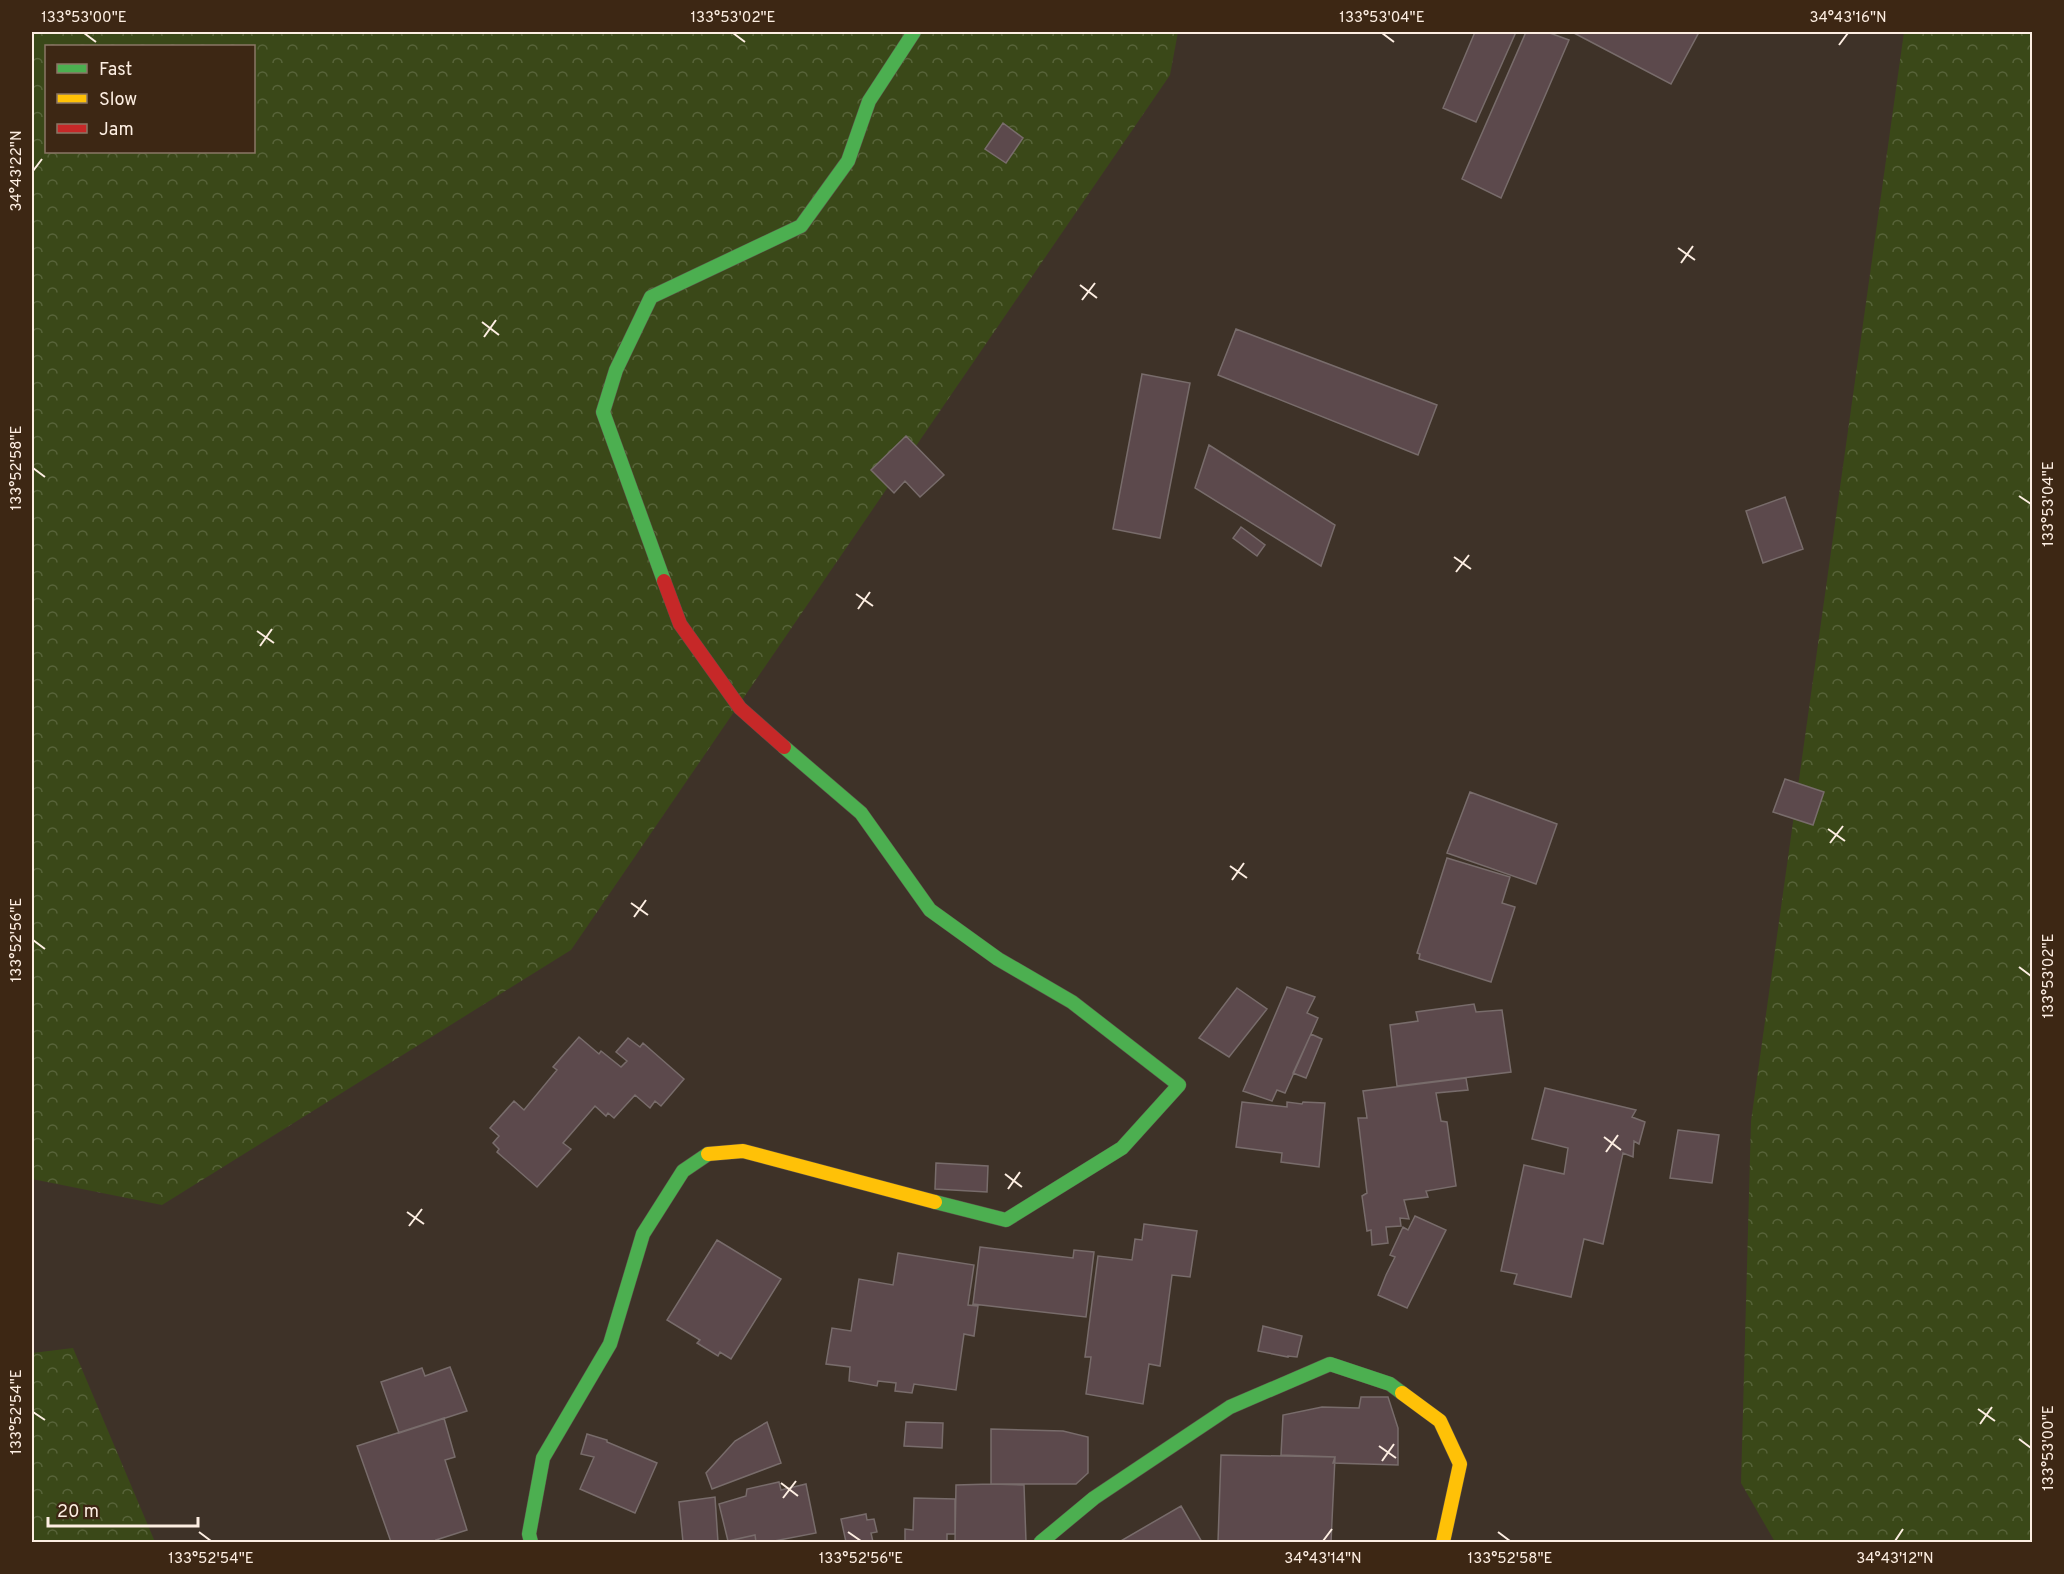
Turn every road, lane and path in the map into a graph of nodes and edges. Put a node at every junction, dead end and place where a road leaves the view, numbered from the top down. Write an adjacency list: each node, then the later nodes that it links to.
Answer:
1 (914, 32): 2 (street)
2 (531, 1542)
3 (1041, 1542): 4 (street)
4 (1443, 1542)

